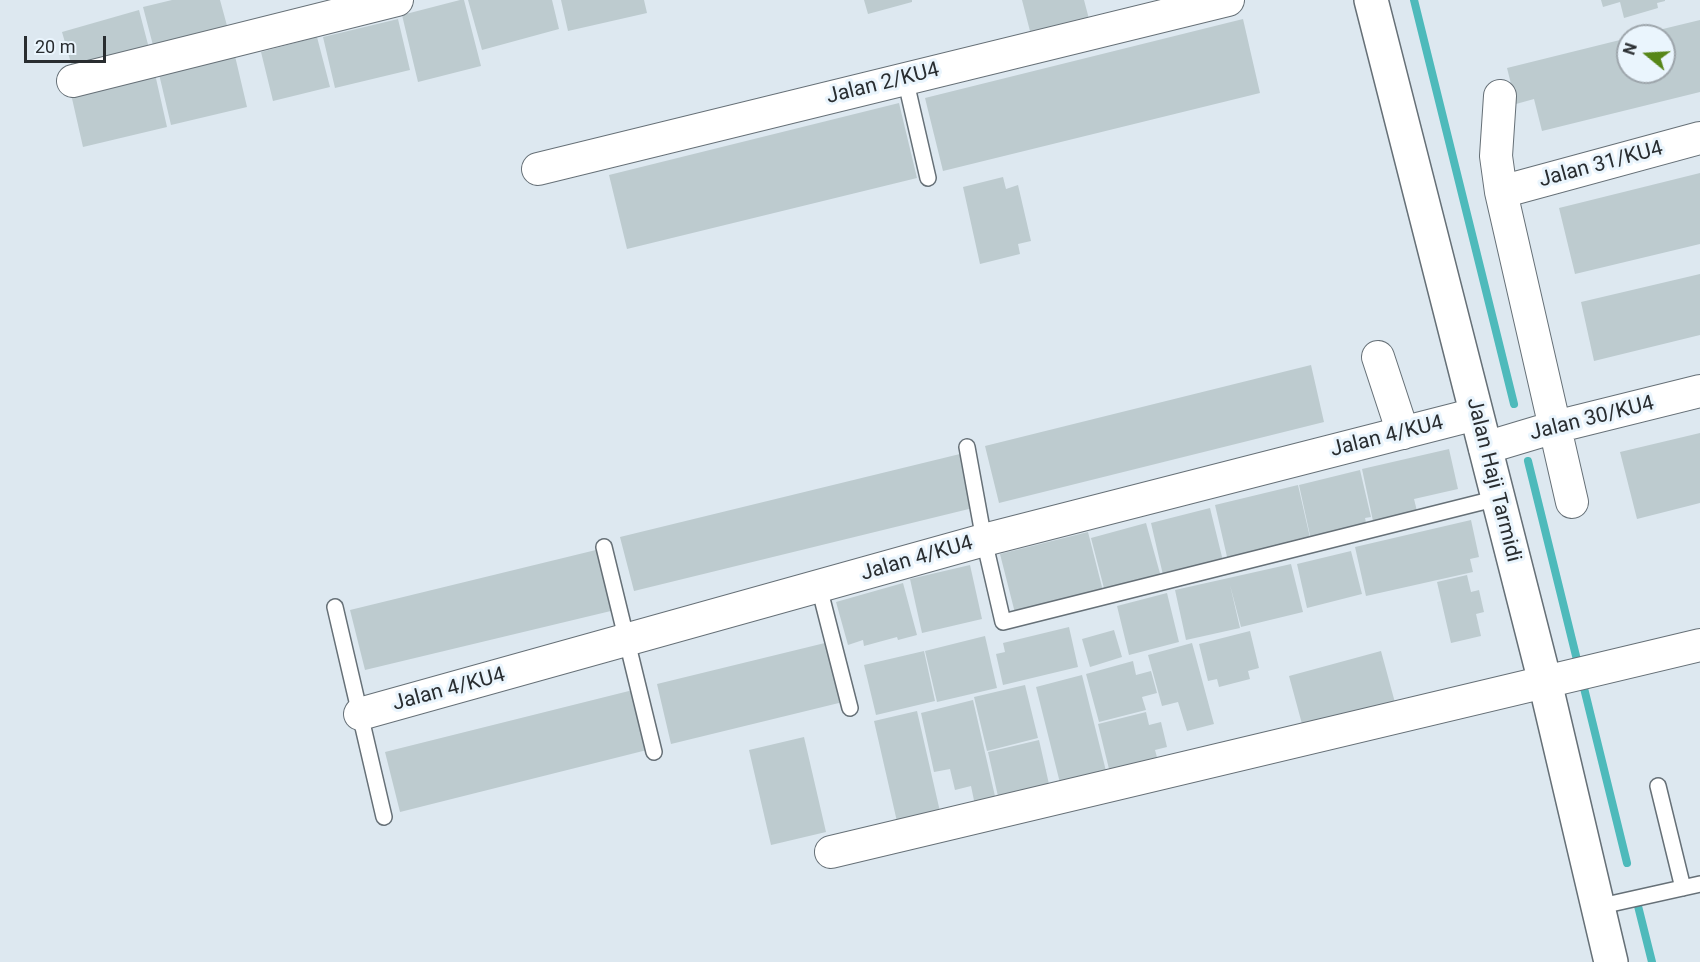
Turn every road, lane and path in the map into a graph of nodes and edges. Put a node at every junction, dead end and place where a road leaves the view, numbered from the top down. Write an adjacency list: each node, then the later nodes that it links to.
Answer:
1 (397, 0): 5 (street)
2 (1228, 0): 4 (street, Jalan 2/KU4)
3 (1371, 0): 13 (street, Jalan Haji Tarmidi)
4 (905, 78): 8 (street, Jalan 2/KU4); 9 (lane)
5 (73, 81)
6 (1500, 96): 10 (street)
7 (1700, 138): 10 (street, Jalan 31/KU4)
8 (538, 169)
9 (928, 178)
10 (1501, 192): 14 (street)
11 (1378, 357): 15 (street)
12 (1700, 392): 14 (street, Jalan 30/KU4)
13 (1476, 414): 15 (street, Jalan 4/KU4); 17 (street, Jalan Haji Tarmidi)
14 (1555, 427): 17 (street, Jalan 30/KU4); 19 (street)
15 (1403, 433): 20 (street, Jalan 4/KU4)
16 (968, 447): 20 (lane)
17 (1485, 448): 18 (street, Jalan Haji Tarmidi)
18 (1498, 498): 20 (lane); 26 (street, Jalan Haji Tarmidi)
19 (1572, 502)
20 (984, 540): 22 (street, Jalan 4/KU4)
21 (604, 547): 24 (lane)
22 (819, 587): 24 (street, Jalan 4/KU4); 27 (lane)
23 (335, 607): 28 (lane)
24 (627, 641): 28 (street, Jalan 4/KU4); 29 (lane)
25 (1700, 645): 26 (street)
26 (1569, 676): 32 (street); 35 (street, Jalan Haji Tarmidi)
27 (850, 708)
28 (360, 714): 31 (lane)
29 (654, 752)
30 (1658, 786): 34 (lane)
31 (384, 817)
32 (831, 852)
33 (1700, 884): 34 (lane)
34 (1683, 888): 35 (lane)
35 (1597, 907): 36 (street, Jalan Haji Tarmidi)
36 (1611, 962)

